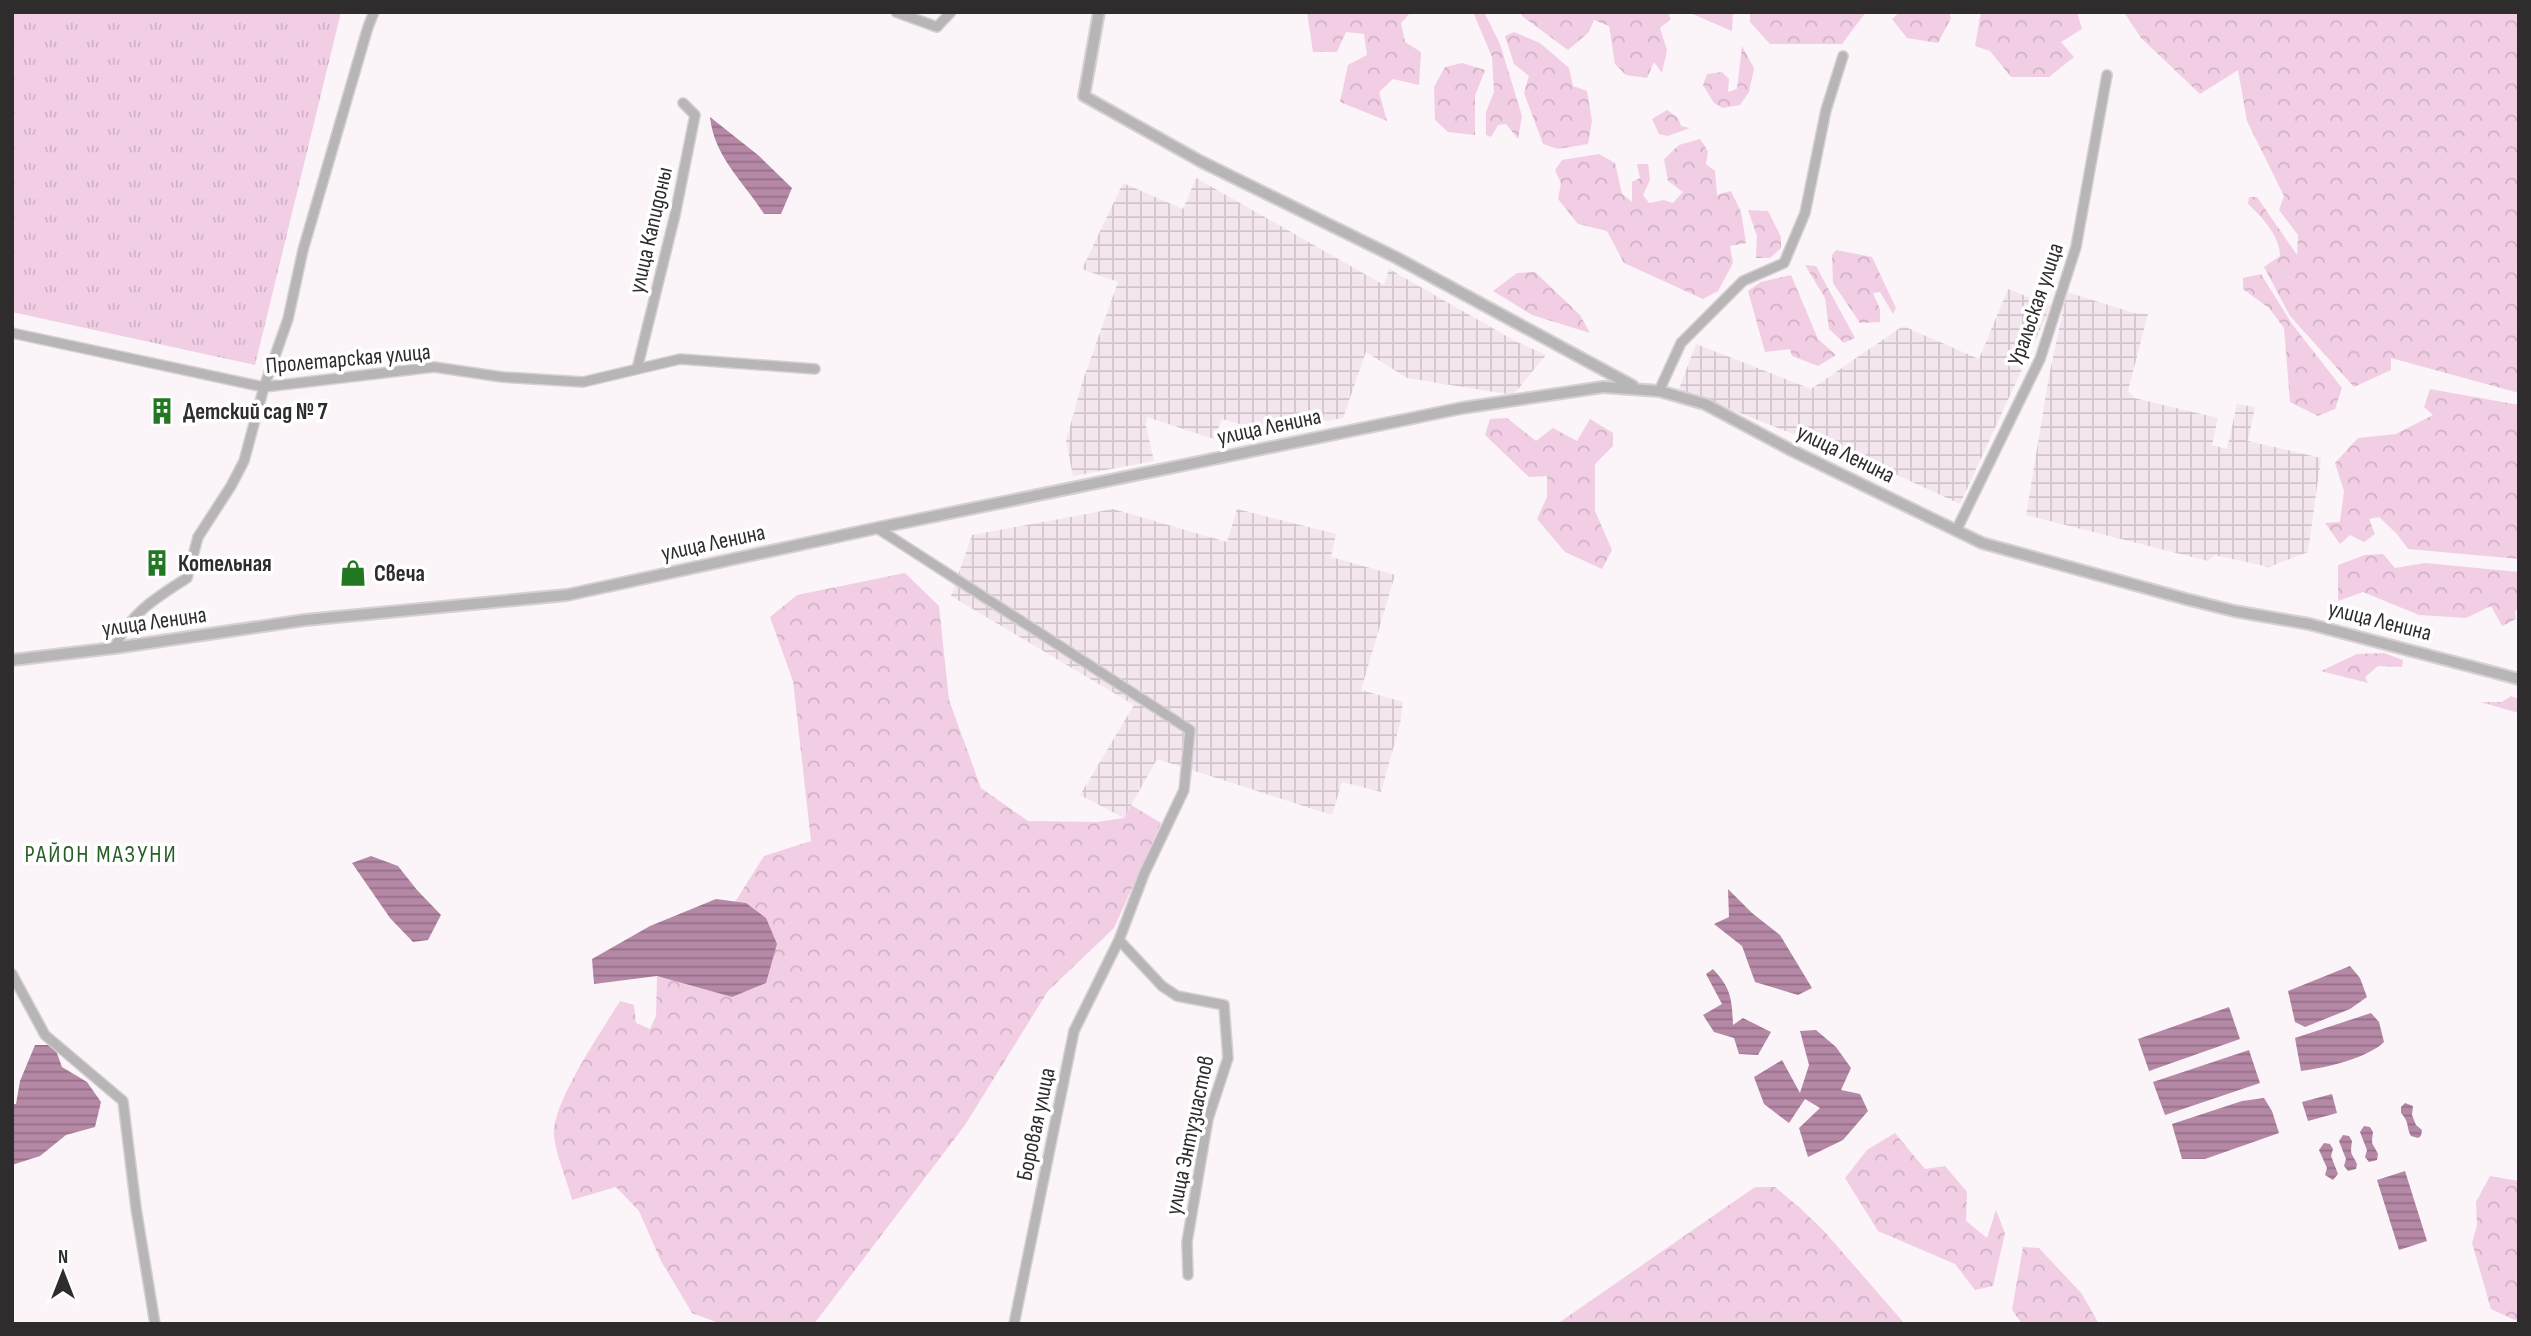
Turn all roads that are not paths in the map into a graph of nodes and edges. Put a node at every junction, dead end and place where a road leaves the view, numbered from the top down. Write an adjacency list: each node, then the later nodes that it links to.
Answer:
1 (374, 12): 11 (street)
2 (895, 12): 3 (street)
3 (951, 12)
4 (1099, 12): 12 (street)
5 (1843, 56): 13 (street)
6 (2107, 75): 15 (street, Уральская улица)
7 (683, 103): 9 (street, улица Капидоны)
8 (12, 333): 11 (street, Пролетарская улица)
9 (637, 369): 10 (street, Пролетарская улица); 11 (street, Пролетарская улица)
10 (815, 369)
11 (264, 387): 16 (street)
12 (1639, 390): 13 (street, улица Ленина); 14 (street, улица Ленина)
13 (1659, 391): 15 (street, улица Ленина)
14 (877, 527): 16 (street, улица Ленина); 19 (street, Боровая улица)
15 (1956, 531): 18 (street, улица Ленина)
16 (114, 648): 17 (street, улица Ленина)
17 (12, 660)
18 (2519, 678)
19 (1119, 940): 21 (street, улица Энтузиастов); 23 (street, Боровая улица)
20 (12, 974): 22 (street)
21 (1188, 1275)
22 (155, 1324)
23 (1014, 1324)

